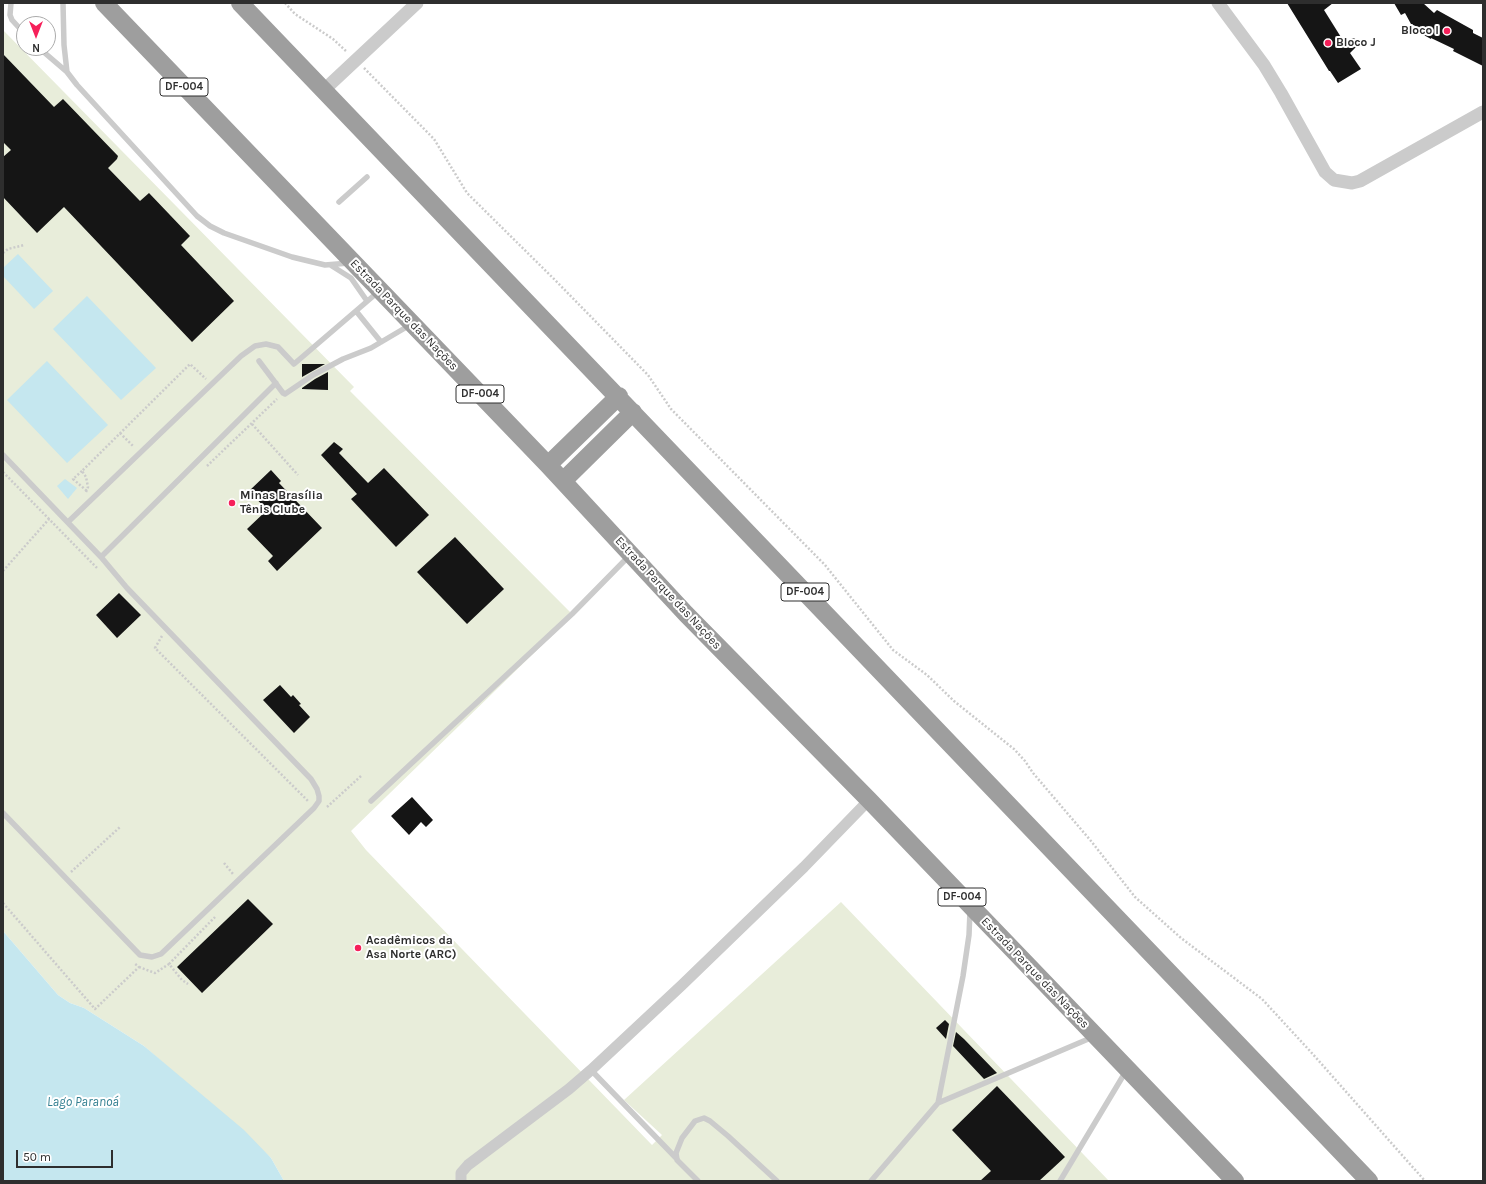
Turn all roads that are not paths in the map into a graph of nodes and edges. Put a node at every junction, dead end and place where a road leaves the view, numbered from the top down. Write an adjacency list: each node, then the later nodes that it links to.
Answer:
1 (11, 3): 7 (lane)
2 (63, 3): 9 (lane)
3 (104, 3): 14 (highway, Estrada Parque das Nações / DF-004)
4 (240, 3): 10 (highway, DF-004)
5 (417, 3): 10 (street)
6 (1218, 3): 11 (street)
7 (16, 24)
8 (48, 56): 9 (lane)
9 (67, 72): 15 (lane)
10 (325, 89): 22 (highway, DF-004)
11 (1483, 112)
12 (367, 177): 13 (lane)
13 (339, 202)
14 (352, 262): 15 (lane); 16 (highway, Estrada Parque das Nações / DF-004)
15 (332, 266): 16 (lane)
16 (374, 296): 17 (lane); 18 (highway, Estrada Parque das Nações / DF-004)
17 (356, 311): 19 (lane); 27 (lane)
18 (412, 324): 19 (lane); 25 (highway, Estrada Parque das Nações / DF-004)
19 (381, 342): 21 (lane)
20 (259, 361): 21 (lane)
21 (276, 383): 29 (lane)
22 (619, 396): 23 (highway, DF-004); 25 (highway)
23 (633, 412): 26 (highway); 45 (highway, DF-004)
24 (3, 455): 27 (lane)
25 (548, 465): 26 (highway, Estrada Parque das Nações / DF-004)
26 (563, 481): 28 (highway, Estrada Parque das Nações / DF-004)
27 (68, 522): 29 (lane)
28 (631, 554): 30 (highway, Estrada Parque das Nações / DF-004); 31 (lane)
29 (101, 557): 32 (lane)
30 (869, 800): 33 (highway, Estrada Parque das Nações / DF-004); 36 (street)
31 (371, 802)
32 (3, 813)
33 (970, 905): 34 (highway, Estrada Parque das Nações / DF-004); 37 (lane)
34 (1096, 1036): 35 (highway, Estrada Parque das Nações / DF-004); 37 (lane)
35 (1128, 1068): 39 (highway, Estrada Parque das Nações / DF-004); 44 (lane)
36 (591, 1070): 38 (lane); 40 (street)
37 (938, 1103): 43 (lane)
38 (677, 1160): 41 (lane); 42 (lane)
39 (1233, 1180)
40 (461, 1181)
41 (698, 1181)
42 (777, 1181)
43 (871, 1181)
44 (1060, 1181)
45 (1369, 1181)

